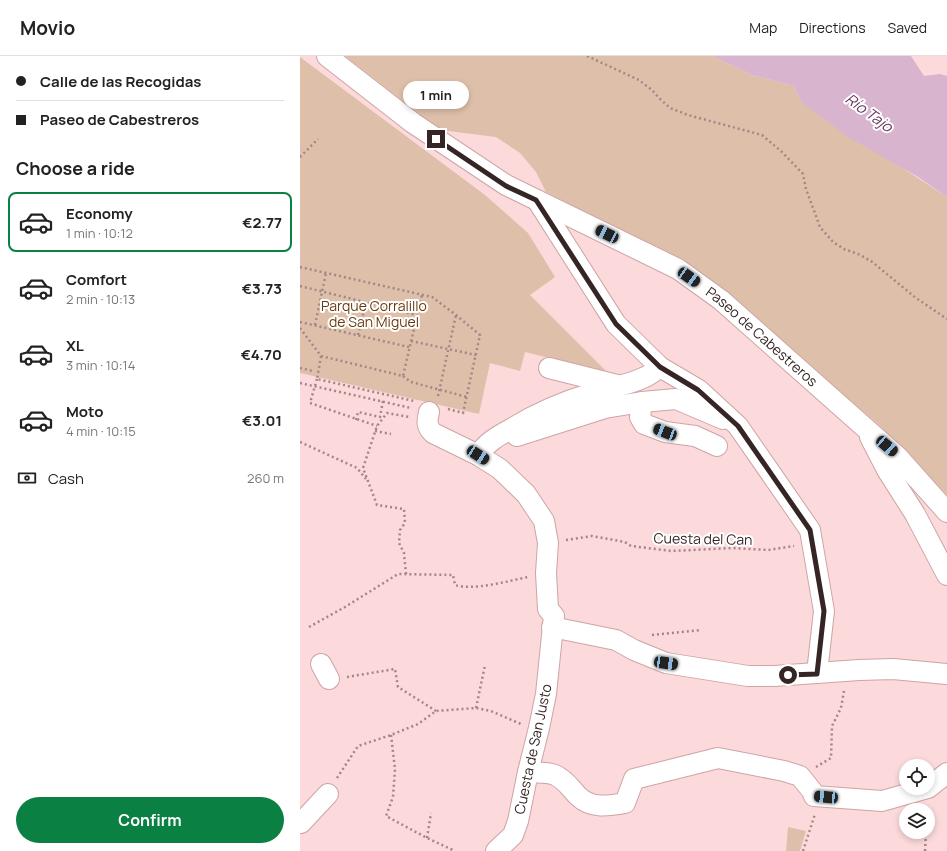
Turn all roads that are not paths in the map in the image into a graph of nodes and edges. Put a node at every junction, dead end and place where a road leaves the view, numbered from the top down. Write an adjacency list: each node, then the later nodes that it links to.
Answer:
1 (327, 56): 2 (street, Paseo de Cabestreros)
2 (536, 200): 3 (street); 9 (street, Paseo de Cabestreros)
3 (660, 367): 5 (street); 8 (street)
4 (549, 368): 5 (street)
5 (621, 386): 11 (street)
6 (642, 402): 8 (street); 10 (street); 11 (street)
7 (432, 406): 11 (street, Cuesta de San Justo)
8 (738, 426): 15 (street)
9 (864, 426): 12 (street, Paseo de Cabestreros); 13 (street)
10 (717, 446)
11 (484, 448): 14 (street, Cuesta de San Justo)
12 (947, 512)
13 (947, 574)
14 (552, 627): 15 (street); 17 (street, Cuesta de San Justo)
15 (817, 674): 16 (street)
16 (947, 674)
17 (528, 772): 18 (street); 21 (street, Cuesta de San Justo)
18 (947, 773)
19 (328, 794): 20 (street)
20 (300, 828)
21 (496, 851)

